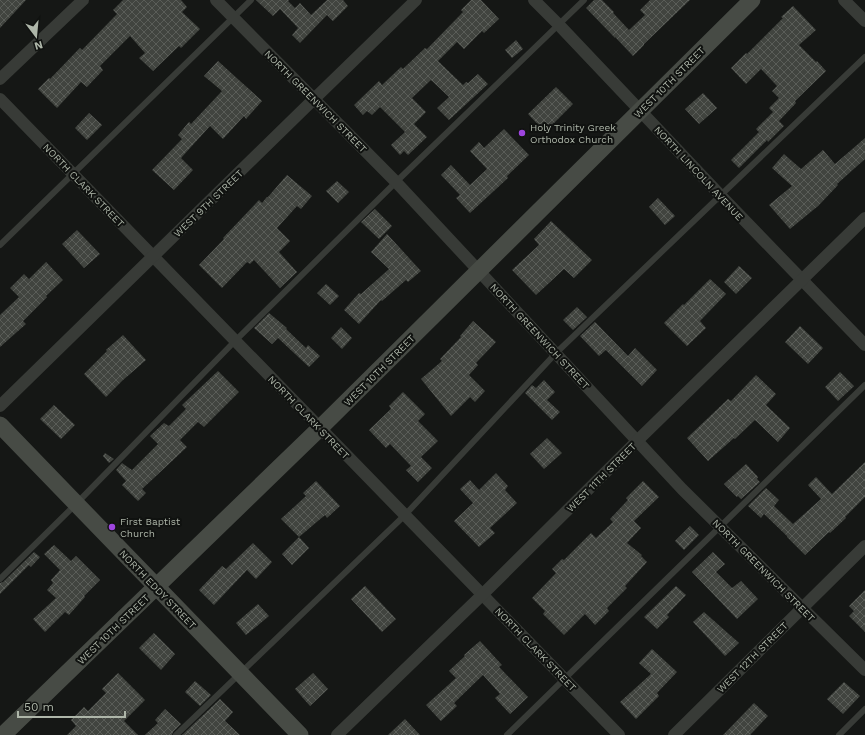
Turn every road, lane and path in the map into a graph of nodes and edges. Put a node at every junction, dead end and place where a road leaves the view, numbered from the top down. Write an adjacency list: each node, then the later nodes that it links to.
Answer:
1 (83, 0): 13 (street)
2 (216, 0): 9 (street, NORTH GREENWICH STREET)
3 (250, 0): 9 (lane)
4 (416, 0): 15 (street, WEST 9TH STREET)
5 (534, 0): 11 (street, NORTH LINCOLN AVENUE)
6 (584, 0): 11 (lane)
7 (752, 0): 16 (street, WEST 10TH STREET)
8 (844, 0): 10 (street)
9 (233, 17): 15 (street, NORTH GREENWICH STREET); 17 (lane)
10 (865, 21)
11 (559, 25): 16 (street, NORTH LINCOLN AVENUE); 18 (lane)
12 (865, 57): 19 (lane)
13 (0, 79)
14 (0, 99): 17 (street, NORTH CLARK STREET)
15 (314, 99): 18 (street, NORTH GREENWICH STREET); 22 (street, WEST 9TH STREET)
16 (641, 110): 19 (street, NORTH LINCOLN AVENUE); 23 (street, WEST 10TH STREET)
17 (73, 174): 21 (lane); 22 (street, NORTH CLARK STREET)
18 (396, 182): 23 (street, NORTH GREENWICH STREET); 25 (lane)
19 (721, 196): 24 (street, NORTH LINCOLN AVENUE); 27 (lane)
20 (865, 218): 24 (street, WEST 11TH STREET)
21 (0, 245)
22 (154, 256): 25 (street, NORTH CLARK STREET); 29 (street, WEST 9TH STREET)
23 (479, 271): 27 (street, NORTH GREENWICH STREET); 31 (street, WEST 10TH STREET)
24 (802, 280): 26 (street, NORTH LINCOLN AVENUE); 32 (street, WEST 11TH STREET)
25 (235, 341): 31 (street, NORTH CLARK STREET); 33 (lane)
26 (865, 345)
27 (556, 353): 32 (street, NORTH GREENWICH STREET); 34 (lane)
28 (865, 385): 35 (lane)
29 (0, 406)
30 (0, 425): 33 (street, NORTH EDDY STREET)
31 (320, 428): 34 (street, NORTH CLARK STREET); 38 (street, WEST 10TH STREET)
32 (637, 441): 35 (street, NORTH GREENWICH STREET); 39 (street, WEST 11TH STREET)
33 (76, 504): 37 (lane); 38 (street, NORTH EDDY STREET)
34 (405, 515): 39 (street, NORTH CLARK STREET); 42 (lane)
35 (720, 527): 40 (street, NORTH GREENWICH STREET); 43 (lane)
36 (865, 546): 40 (street, WEST 12TH STREET)
37 (0, 579)
38 (156, 587): 42 (street, NORTH EDDY STREET); 45 (street, WEST 10TH STREET)
39 (482, 595): 43 (street, NORTH CLARK STREET); 48 (street, WEST 11TH STREET)
40 (802, 608): 41 (street, NORTH GREENWICH STREET); 51 (street, WEST 12TH STREET)
41 (865, 670)
42 (240, 673): 46 (lane); 47 (street, NORTH EDDY STREET)
43 (565, 679): 49 (lane); 50 (street, NORTH CLARK STREET)
44 (865, 709): 52 (lane)
45 (3, 735)
46 (176, 735)
47 (300, 735)
48 (337, 735)
49 (507, 735)
50 (619, 735)
51 (674, 735)
52 (839, 735)

